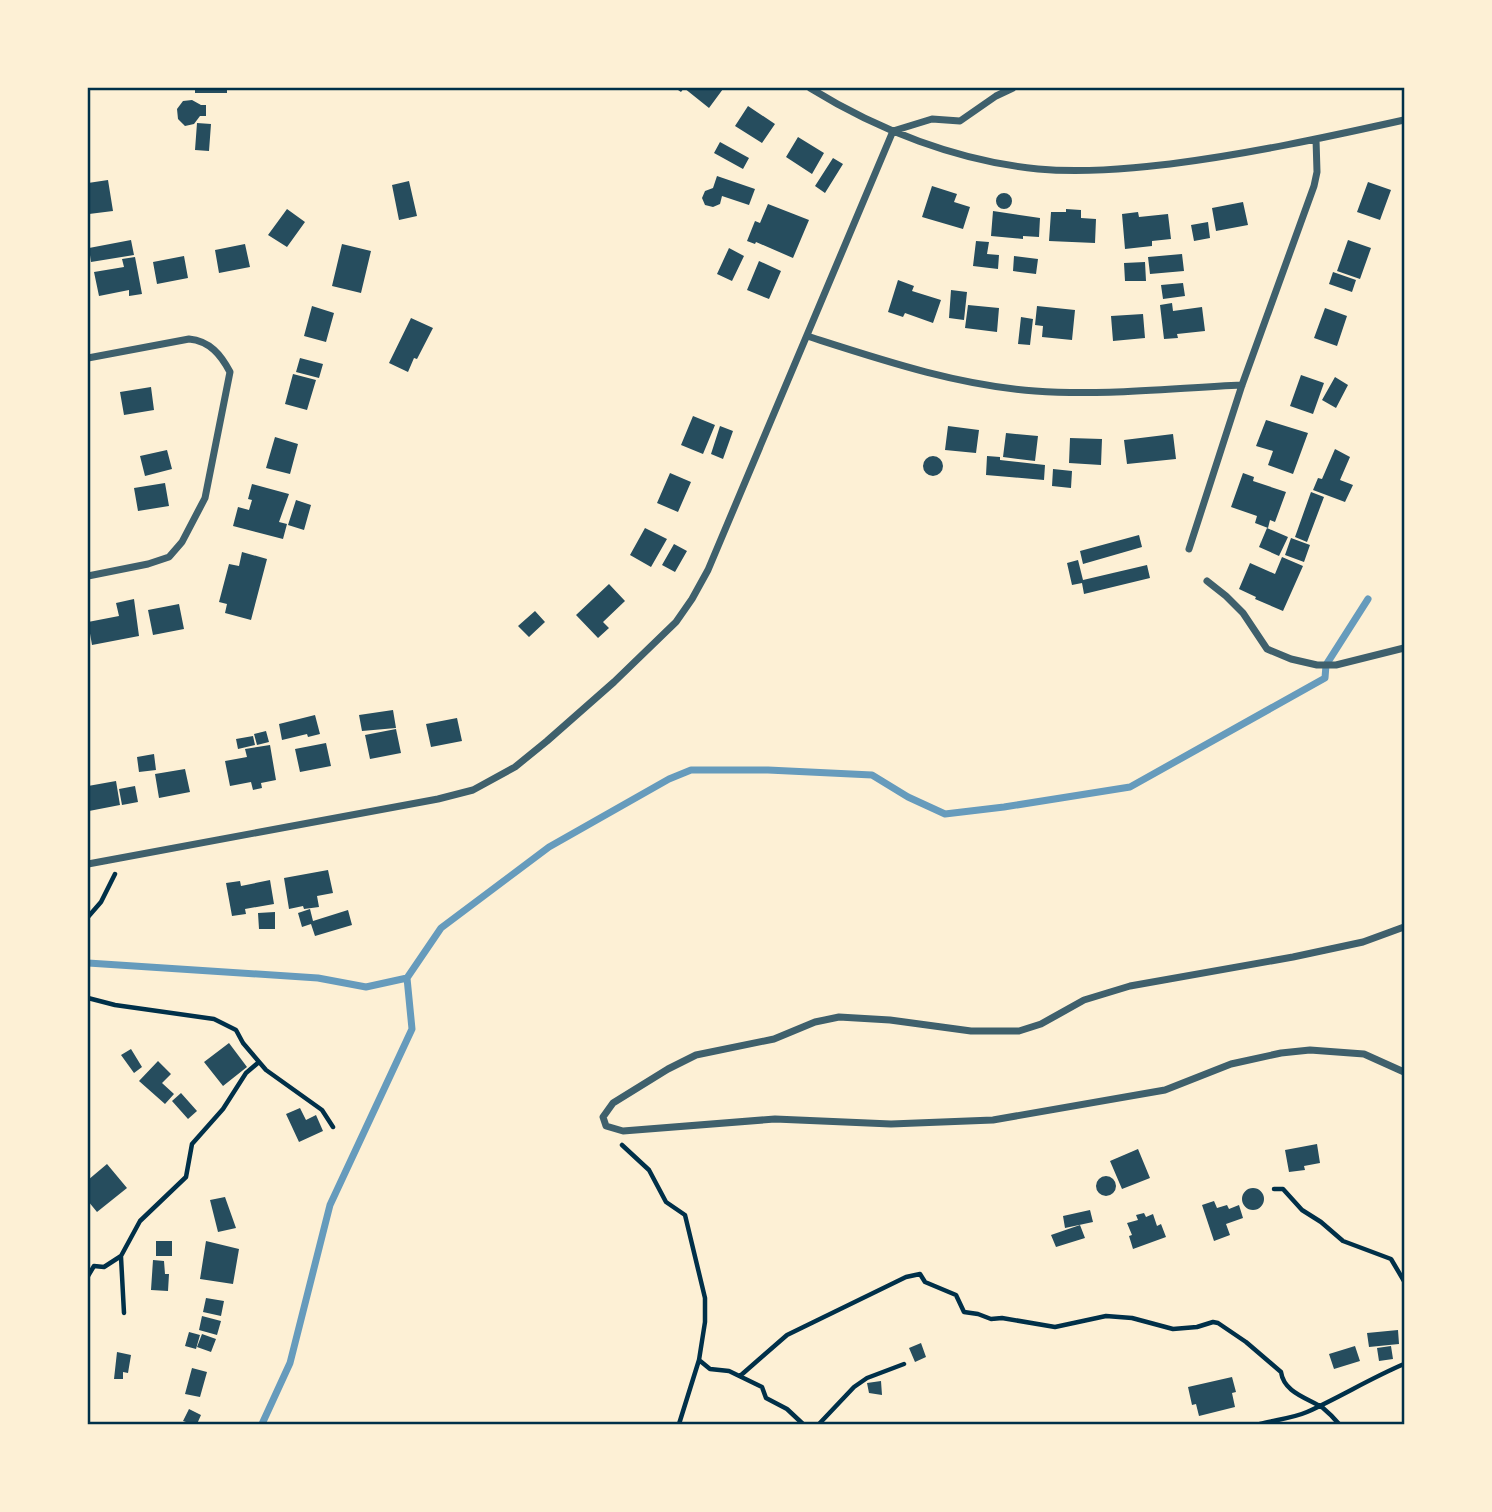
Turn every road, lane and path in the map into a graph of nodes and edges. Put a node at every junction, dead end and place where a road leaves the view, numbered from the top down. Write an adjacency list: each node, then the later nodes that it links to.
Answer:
1 (810, 88): 4 (street)
2 (1013, 88): 4 (street)
3 (1405, 121): 5 (street)
4 (893, 131): 5 (street); 6 (street)
5 (1316, 139): 8 (street)
6 (807, 336): 8 (street); 13 (street)
7 (88, 358): 10 (street)
8 (1242, 386): 9 (street)
9 (1189, 549)
10 (88, 576)
11 (1207, 581): 12 (street)
12 (1405, 648)
13 (112, 859): 14 (street); 15 (path)
14 (88, 864)
15 (88, 917)
16 (1405, 927): 21 (street)
17 (88, 998): 18 (path)
18 (259, 1062): 20 (path); 23 (path)
19 (1405, 1072): 21 (street)
20 (333, 1127)
21 (623, 1131): 27 (path)
22 (1274, 1189): 25 (path)
23 (121, 1256): 24 (path); 26 (path)
24 (88, 1276)
25 (1405, 1280)
26 (124, 1313)
27 (699, 1360): 30 (path); 32 (path)
28 (904, 1364): 34 (path)
29 (1405, 1364): 31 (path)
30 (740, 1376): 31 (path); 33 (path)
31 (1318, 1405): 35 (path); 36 (path)
32 (679, 1424)
33 (803, 1424)
34 (819, 1424)
35 (1260, 1424)
36 (1339, 1424)

